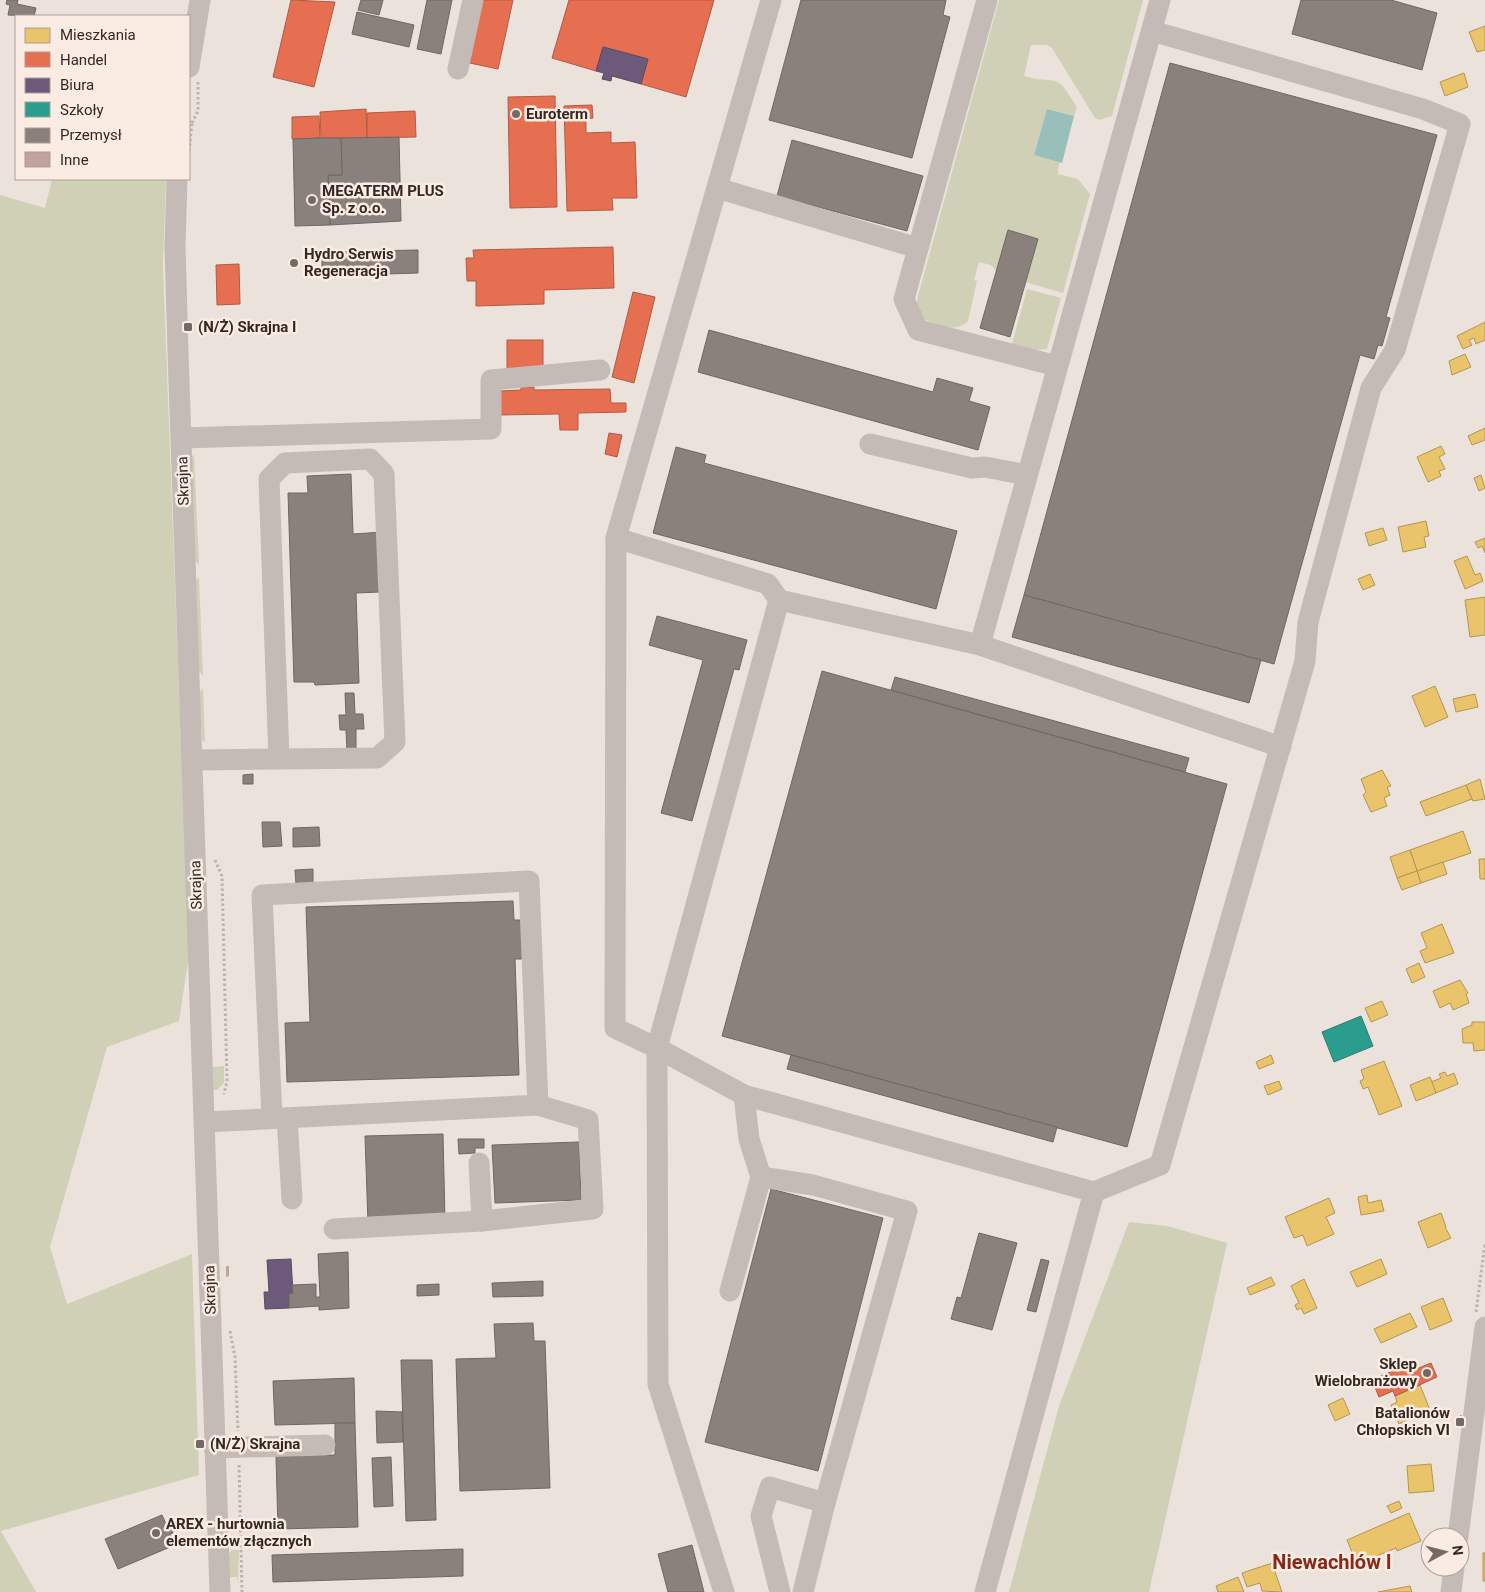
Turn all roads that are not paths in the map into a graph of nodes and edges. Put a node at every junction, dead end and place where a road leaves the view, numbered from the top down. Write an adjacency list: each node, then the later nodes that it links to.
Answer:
1 (200, 0): 7 (street)
2 (473, 0): 8 (street)
3 (771, 0): 10 (street)
4 (987, 0): 11 (street)
5 (1160, 0): 6 (street)
6 (1152, 31): 12 (street); 20 (street)
7 (190, 61)
8 (458, 69)
9 (177, 180): 14 (street, Skrajna)
10 (718, 188): 11 (street); 17 (street)
11 (918, 248): 12 (street)
12 (1057, 366): 16 (street)
13 (600, 370): 14 (street)
14 (182, 438): 22 (street, Skrajna)
15 (870, 444): 16 (street)
16 (1027, 475): 19 (street)
17 (616, 538): 18 (street); 23 (street)
18 (779, 600): 19 (street); 23 (street)
19 (980, 645): 20 (street)
20 (1280, 747): 30 (street)
21 (279, 759): 21 (street); 22 (street)
22 (193, 760): 27 (street, Skrajna)
23 (657, 1048): 24 (street); 42 (street)
24 (744, 1094): 29 (street); 30 (street)
25 (538, 1105): 26 (street); 26 (street); 32 (street)
26 (280, 1118): 27 (street); 31 (street)
27 (205, 1122): 37 (street, Skrajna)
28 (479, 1163): 32 (street)
29 (761, 1177): 34 (street); 38 (street)
30 (1094, 1192): 45 (street)
31 (292, 1199)
32 (482, 1221): 33 (street)
33 (334, 1229)
34 (730, 1291)
35 (1485, 1327): 39 (street)
36 (325, 1445): 37 (street)
37 (214, 1448): 41 (street, Skrajna)
38 (825, 1503): 43 (street); 44 (street)
39 (1459, 1527)
40 (1453, 1577): 46 (street)
41 (220, 1592)
42 (724, 1592)
43 (780, 1592)
44 (803, 1592)
45 (985, 1592)
46 (1451, 1592)

